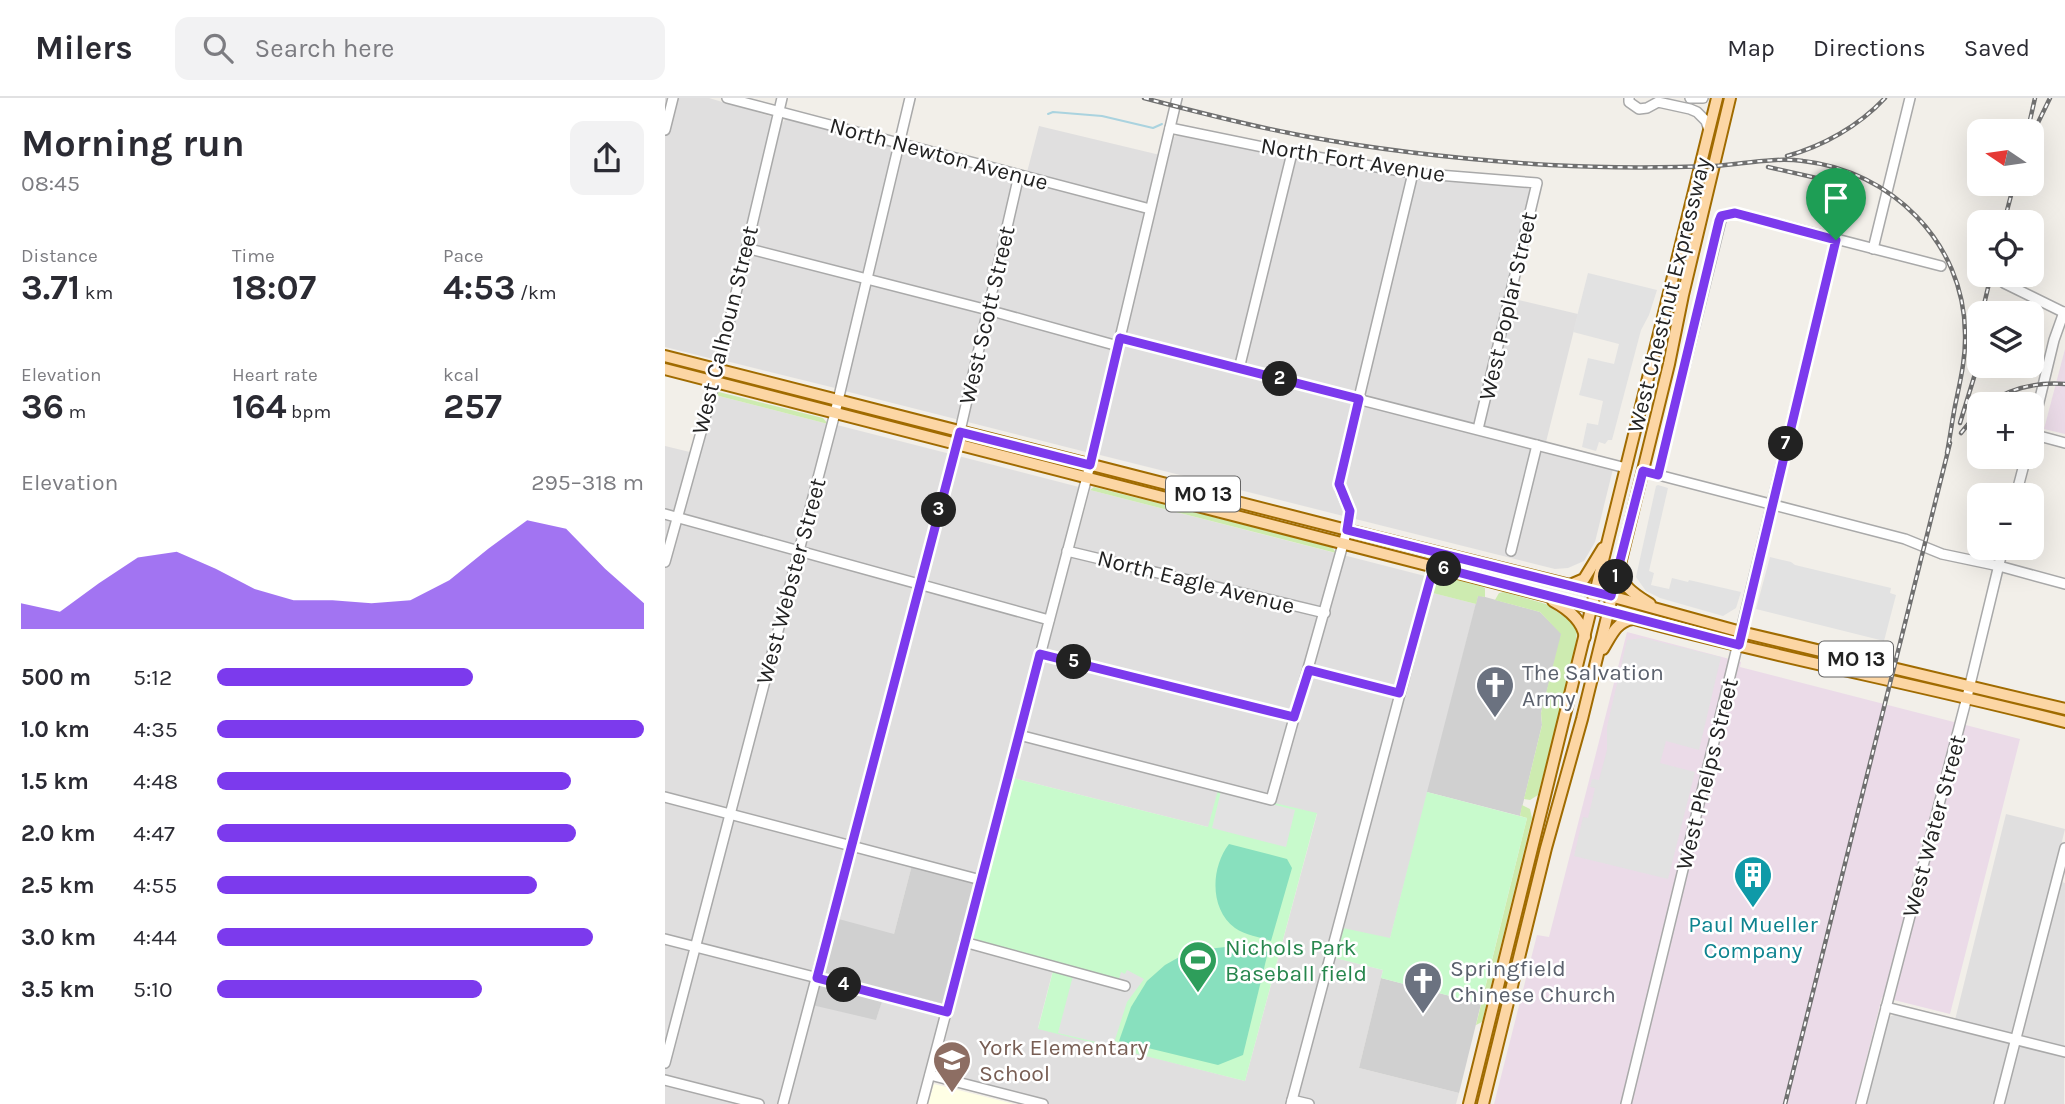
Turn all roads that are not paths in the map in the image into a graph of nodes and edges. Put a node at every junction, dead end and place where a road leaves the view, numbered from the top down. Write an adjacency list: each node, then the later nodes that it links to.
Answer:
1 (673, 98): 15 (street)
2 (727, 98): 13 (street, North Newton Avenue)
3 (782, 98): 13 (street, West Calhoun Street)
4 (911, 98): 17 (street, West Webster Street)
5 (1177, 98): 14 (street)
6 (1629, 98): 12 (street)
7 (1690, 98): 8 (street)
8 (1703, 98)
9 (1717, 98): 16 (main road, West Chestnut Expressway)
10 (1730, 98): 49 (main road, West Chestnut Expressway)
11 (1910, 98): 25 (street)
12 (1659, 100): 16 (street)
13 (779, 112): 17 (street, North Newton Avenue); 24 (street, West Calhoun Street)
14 (1170, 128): 18 (street, North Fort Avenue); 22 (street)
15 (665, 130)
16 (1710, 130): 48 (main road, West Chestnut Expressway)
17 (899, 143): 20 (street, North Newton Avenue); 27 (street, West Webster Street)
18 (1292, 153): 19 (street, North Fort Avenue); 34 (street)
19 (1413, 173): 21 (street, North Fort Avenue); 38 (street)
20 (1019, 175): 22 (street, North Newton Avenue); 29 (street, West Scott Street)
21 (1537, 183): 41 (street, West Poplar Street)
22 (1150, 209): 31 (street)
23 (1836, 240): 25 (street); 50 (street); 52 (street, West Phelps Street)
24 (745, 248): 27 (street); 35 (street, West Calhoun Street)
25 (1873, 248): 26 (street)
26 (1941, 266)
27 (867, 279): 29 (street); 39 (street, West Webster Street)
28 (2011, 287): 30 (street)
29 (988, 310): 31 (street); 42 (street, West Scott Street)
30 (2065, 312): 37 (street)
31 (1119, 342): 34 (street); 47 (street)
32 (665, 356): 35 (main road, MO 13)
33 (665, 369): 36 (main road, MO 13)
34 (1239, 369): 38 (street)
35 (717, 370): 36 (street, West Calhoun Street); 39 (main road, MO 13)
36 (715, 382): 40 (main road, MO 13); 54 (street, West Calhoun Street)
37 (2042, 392)
38 (1359, 399): 41 (street); 55 (street)
39 (838, 401): 40 (street, West Webster Street); 42 (main road, MO 13)
40 (835, 413): 45 (main road, MO 13); 60 (street, West Webster Street)
41 (1478, 429): 46 (street)
42 (960, 432): 45 (street, West Scott Street); 47 (main road, MO 13)
43 (2044, 436): 44 (street)
44 (2065, 443)
45 (957, 444): 51 (main road, MO 13); 67 (street, West Scott Street)
46 (1537, 445): 48 (street); 59 (street)
47 (1090, 465): 51 (street); 55 (main road, MO 13)
48 (1626, 468): 56 (main road, West Chestnut Expressway)
49 (1643, 471): 50 (street); 61 (main road, West Chestnut Expressway)
50 (1658, 475): 52 (street)
51 (1087, 477): 57 (main road, MO 13); 58 (street)
52 (1771, 505): 65 (street); 78 (street, West Phelps Street)
53 (665, 514): 54 (street)
54 (677, 518): 60 (street); 63 (street, West Calhoun Street)
55 (1347, 530): 57 (street); 68 (main road, MO 13)
56 (1609, 536): 68 (main road); 69 (main road, West Chestnut Expressway)
57 (1344, 542): 64 (main road, MO 13); 75 (street)
58 (1067, 551): 75 (street, North Eagle Avenue); 77 (street)
59 (1511, 551)
60 (799, 552): 67 (street); 91 (street, West Webster Street)
61 (1620, 560): 71 (main road, West Chestnut Expressway); 74 (main road)
62 (2001, 560): 65 (street, West Water Street)
63 (665, 562)
64 (1434, 566): 70 (main road, MO 13); 85 (street)
65 (1999, 566): 66 (street); 84 (street, West Water Street)
66 (2065, 584)
67 (920, 585): 77 (street); 92 (street, West Scott Street)
68 (1570, 585): 69 (main road, MO 13)
69 (1596, 592): 71 (main road, MO 13); 72 (main road, West Chestnut Expressway)
70 (1542, 594): 72 (main road, MO 13); 79 (main road)
71 (1611, 596): 73 (main road, West Chestnut Expressway); 74 (main road, MO 13)
72 (1592, 608): 73 (main road, MO 13); 79 (main road, West Chestnut Expressway)
73 (1608, 612): 76 (main road, MO 13); 82 (main road, West Chestnut Expressway)
74 (1665, 612): 78 (main road, MO 13)
75 (1325, 614): 83 (street)
76 (1634, 619): 80 (main road, MO 13); 82 (main road)
77 (1049, 620): 81 (street)
78 (1741, 632): 80 (street, West Phelps Street); 84 (main road, MO 13)
79 (1585, 638): 113 (main road, West Chestnut Expressway)
80 (1739, 645): 84 (main road, MO 13); 115 (street, West Phelps Street)
81 (1040, 654): 87 (street); 89 (street)
82 (1597, 657): 114 (main road, West Chestnut Expressway)
83 (1309, 670): 85 (street); 87 (street)
84 (1969, 691): 86 (main road, MO 13); 88 (main road, MO 13); 100 (street, West Water Street)
85 (1399, 693): 107 (street)
86 (2065, 709)
87 (1294, 717): 89 (street)
88 (2065, 722)
89 (1019, 735): 94 (street)
90 (665, 797): 91 (street)
91 (731, 815): 92 (street); 97 (street, West Webster Street)
92 (851, 846): 94 (street); 98 (street, West Scott Street)
93 (2065, 848): 102 (street)
94 (981, 880): 96 (street)
95 (665, 939): 97 (street)
96 (964, 942): 99 (street); 101 (street)
97 (696, 947): 98 (street); 104 (street, West Webster Street)
98 (817, 978): 101 (street); 109 (street, West Scott Street)
99 (1125, 986)
100 (1885, 1007): 102 (street); 116 (street, West Water Street)
101 (947, 1012): 105 (street)
102 (2016, 1039): 103 (street); 117 (street)
103 (2065, 1052)
104 (665, 1063)
105 (930, 1075): 110 (street); 111 (street)
106 (665, 1080): 108 (street)
107 (1292, 1102): 112 (street)
108 (759, 1104)
109 (783, 1104)
110 (922, 1104)
111 (1042, 1104)
112 (1309, 1104)
113 (1469, 1104)
114 (1483, 1104)
115 (1626, 1104)
116 (1861, 1104)
117 (1999, 1104)

